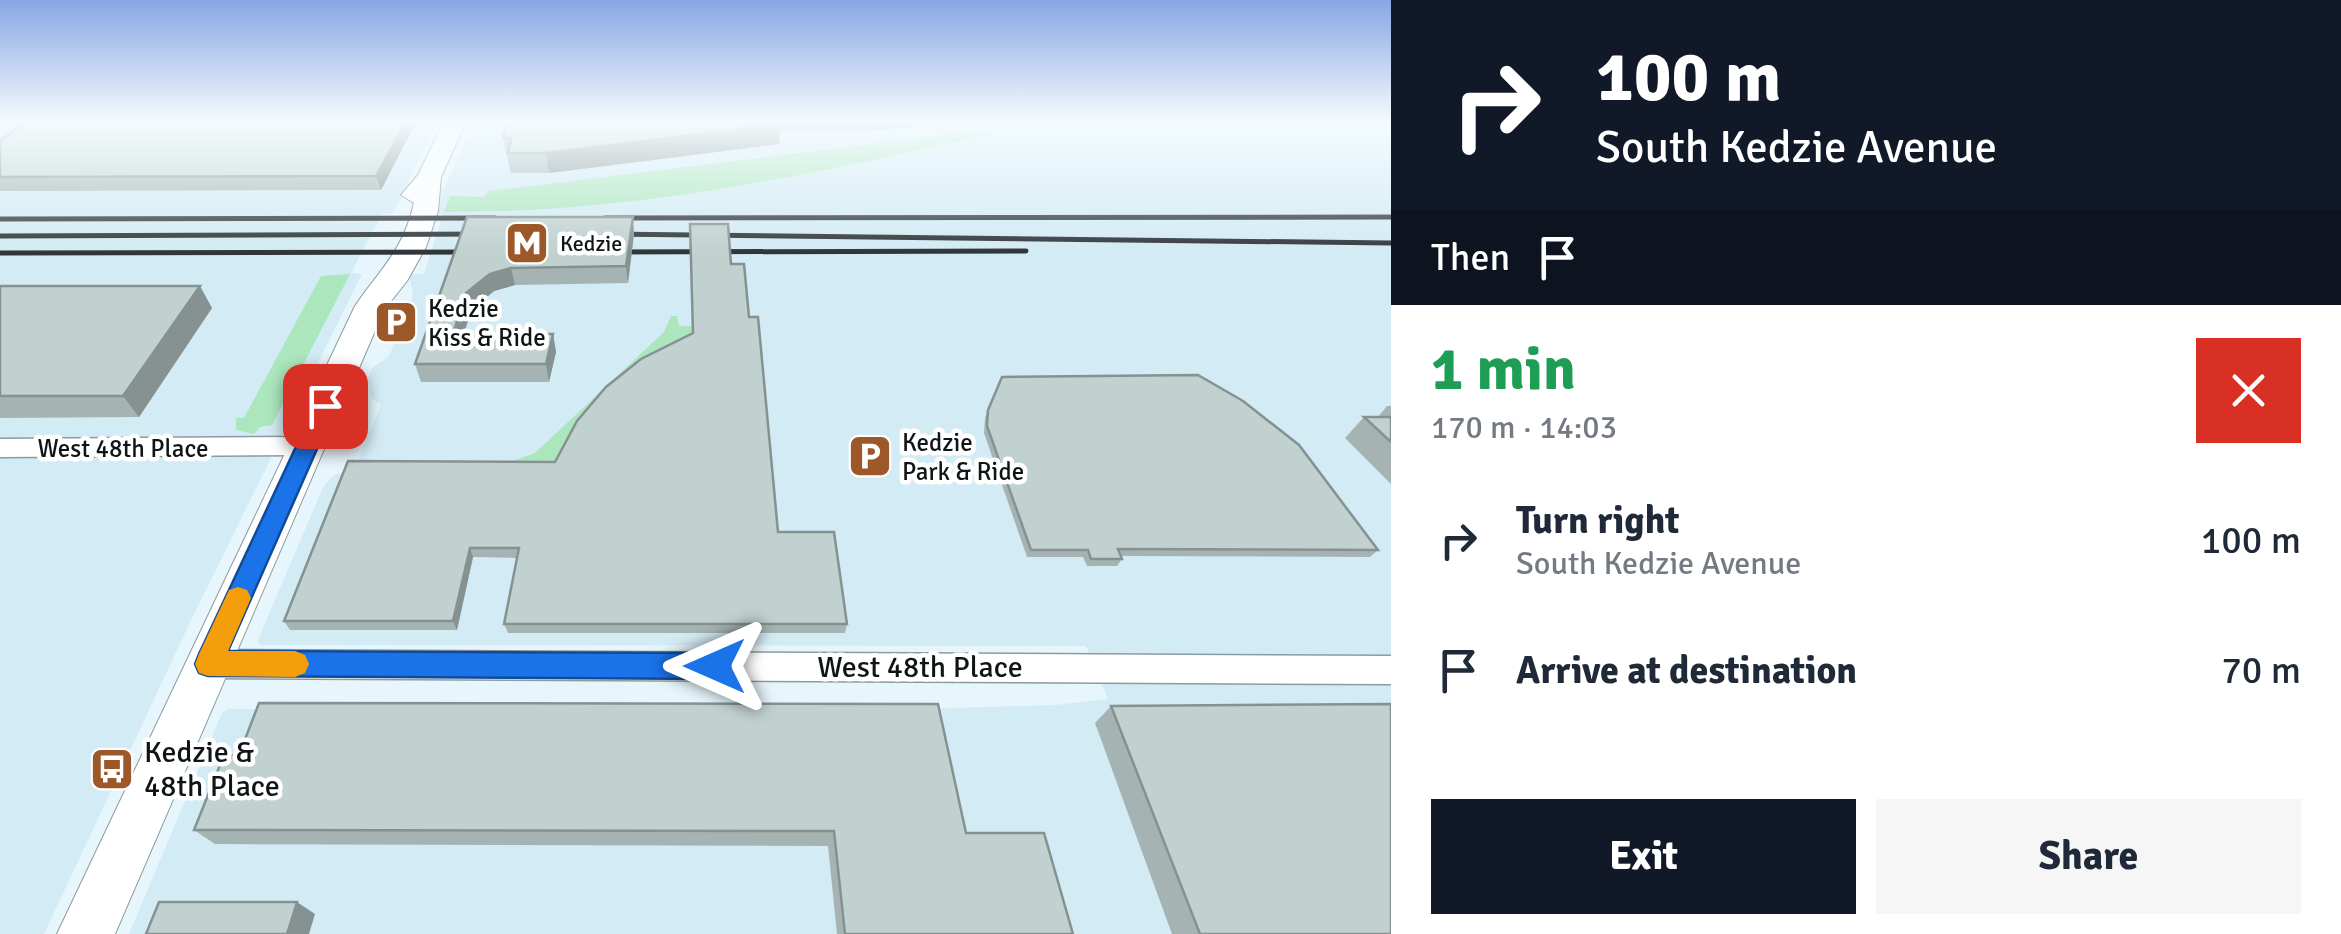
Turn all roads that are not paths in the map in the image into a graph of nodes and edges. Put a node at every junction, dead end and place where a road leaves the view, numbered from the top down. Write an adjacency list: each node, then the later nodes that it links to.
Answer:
1 (435, 166): 2 (main road)
2 (307, 446): 3 (street, West 48th Place); 4 (main road)
3 (0, 448)
4 (208, 664): 5 (street, West 48th Place); 6 (main road)
5 (1391, 670)
6 (86, 934)

